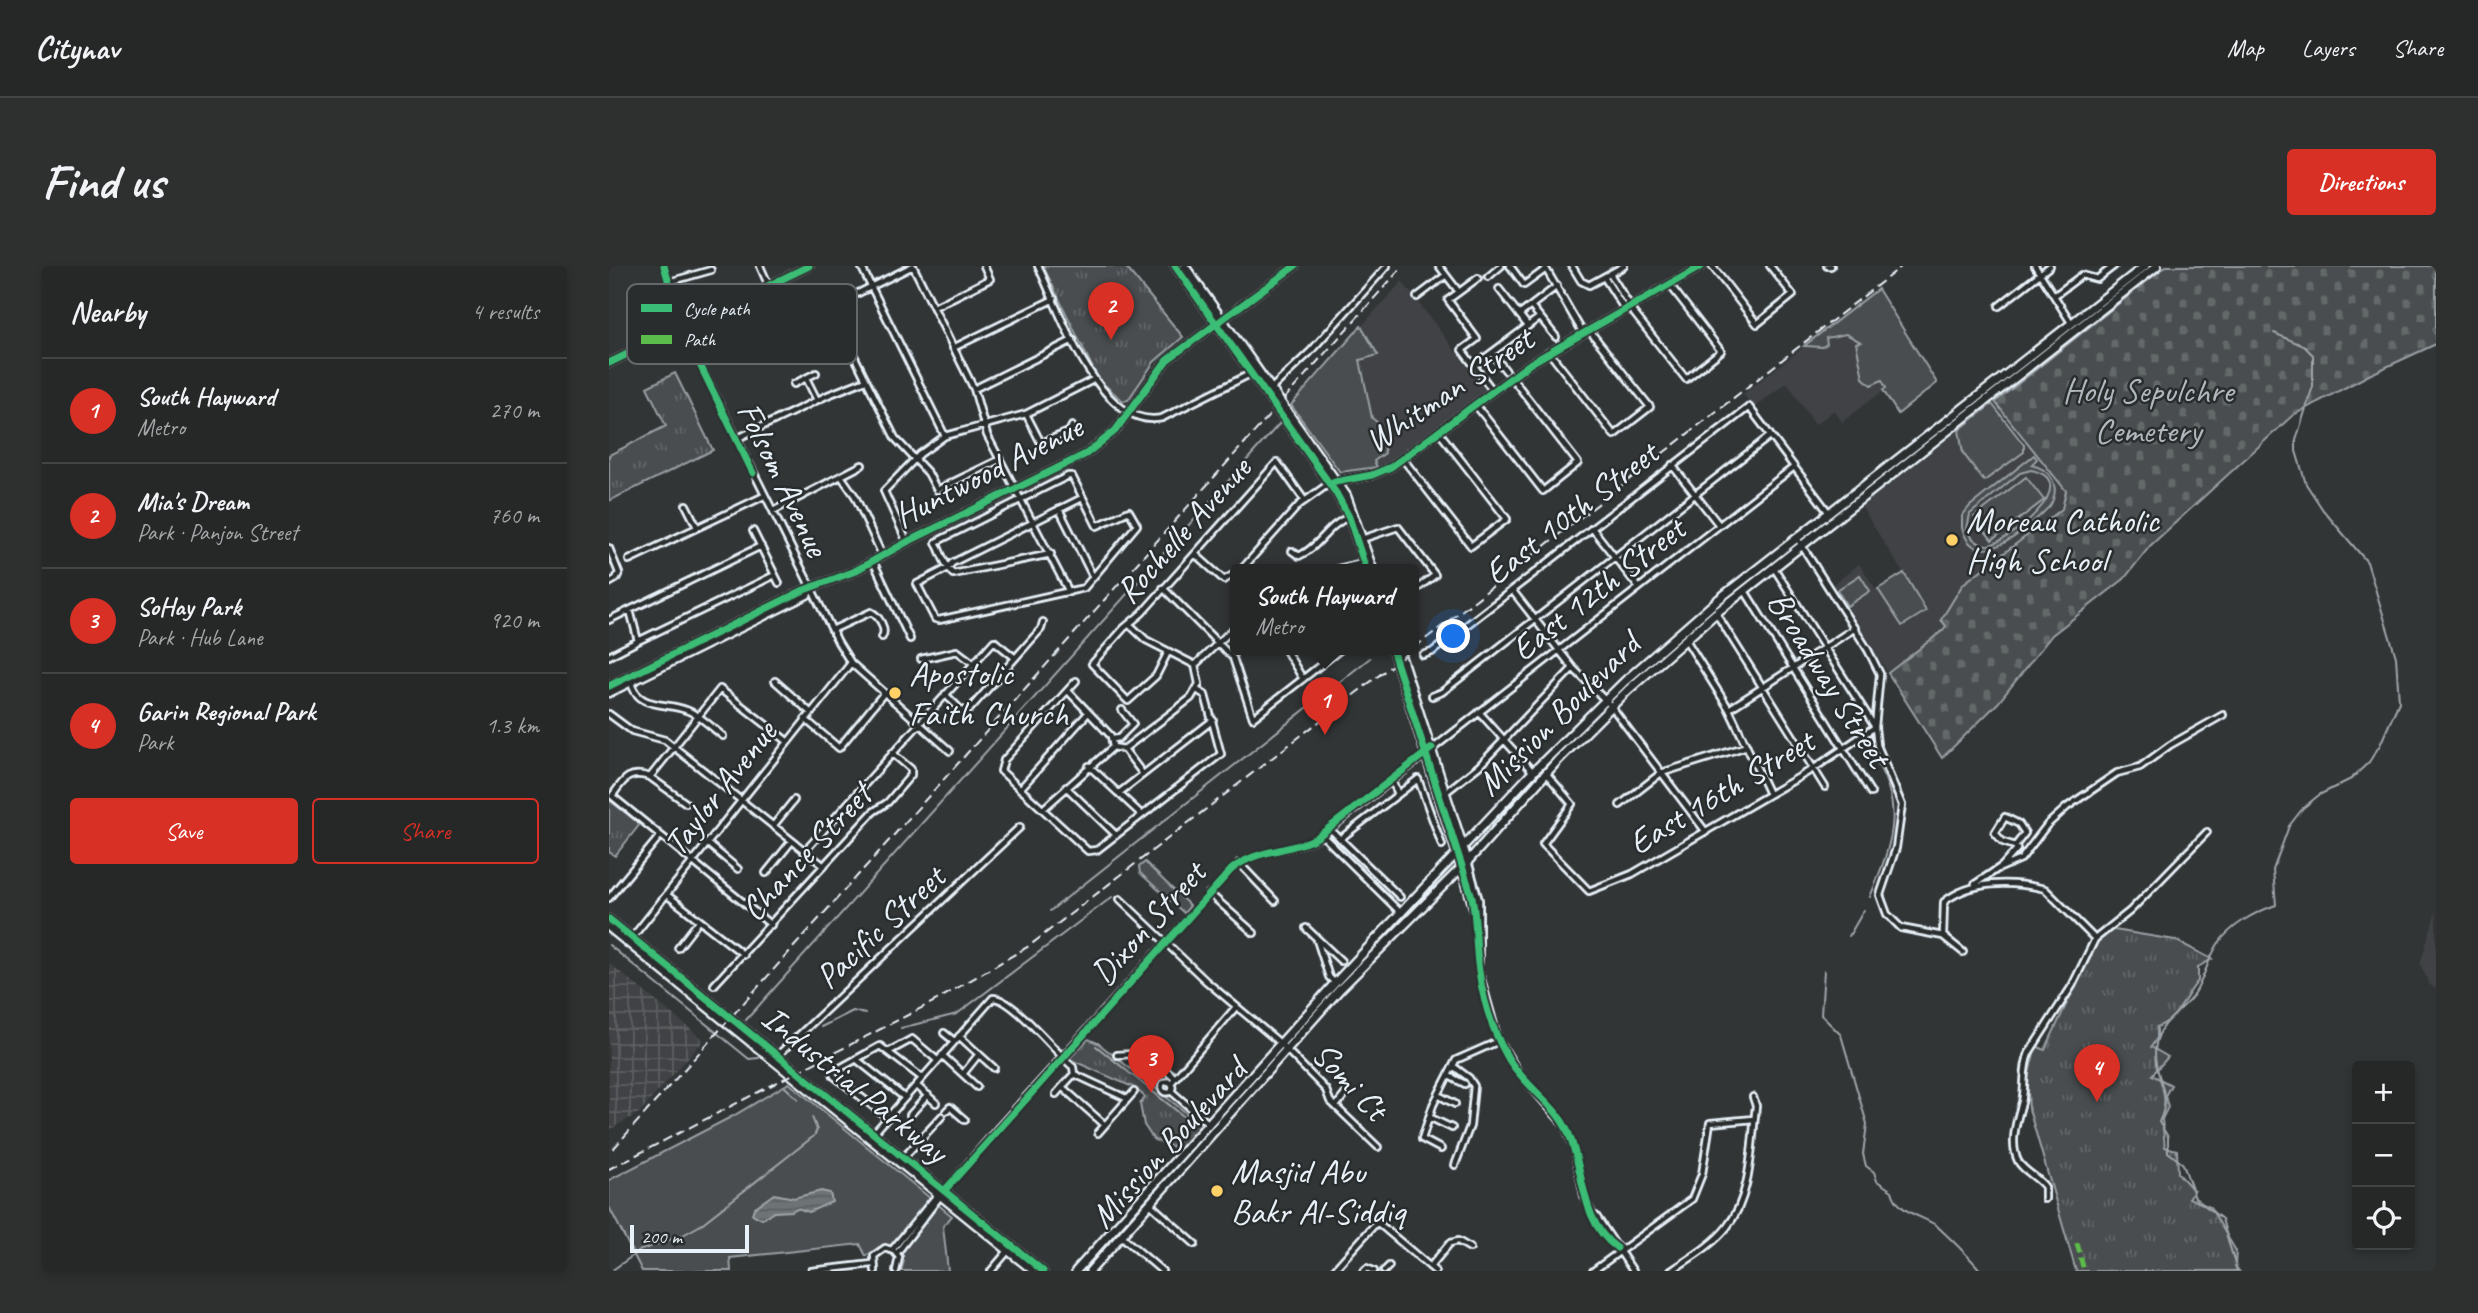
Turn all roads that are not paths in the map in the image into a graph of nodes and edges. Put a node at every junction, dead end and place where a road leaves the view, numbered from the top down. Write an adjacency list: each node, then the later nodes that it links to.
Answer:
1 (664, 266): 31 (street, Folsom Avenue)
2 (760, 266): 32 (street)
3 (809, 266): 33 (main road)
4 (861, 266): 36 (street)
5 (913, 266): 36 (street); 45 (street)
6 (984, 266): 45 (street)
7 (1038, 266): 42 (street)
8 (1175, 266): 49 (main road)
9 (1185, 266): 49 (main road)
10 (1295, 266): 49 (main road, Huntwood Avenue)
11 (1387, 266): 72 (street)
12 (1439, 266): 27 (street)
13 (1501, 266): 29 (street)
14 (1510, 266): 35 (street)
15 (1572, 266): 28 (street)
16 (1624, 266): 28 (street)
17 (1702, 266): 34 (main road, Whitman Street)
18 (1712, 266): 19 (street)
19 (1770, 266)
20 (2035, 266): 26 (street)
21 (2050, 266): 26 (street)
22 (2114, 266): 40 (street)
23 (2144, 266): 50 (main road, Mission Boulevard)
24 (2157, 266): 53 (main road, Mission Boulevard)
25 (711, 271): 31 (street)
26 (2040, 274): 40 (street); 44 (street)
27 (1446, 275): 38 (street); 41 (street)
28 (1607, 275): 46 (street)
29 (1488, 276)
30 (1478, 278): 38 (street)
31 (669, 282)
32 (767, 284)
33 (772, 284)
34 (1670, 285): 46 (main road, Whitman Street); 46 (street)
35 (1556, 286): 43 (street); 52 (street)
36 (871, 287): 39 (street); 85 (street)
37 (1500, 289): 47 (street)
38 (1459, 292): 63 (street)
39 (857, 294)
40 (2054, 296): 50 (street)
41 (1417, 297)
42 (1054, 299): 55 (street); 56 (street)
43 (1531, 306): 47 (street); 48 (street)
44 (1999, 306)
45 (933, 307): 56 (street)
46 (1628, 308): 52 (main road, Whitman Street)
47 (1519, 315): 51 (street)
48 (1540, 317): 51 (street); 54 (street)
49 (1219, 320): 66 (main road); 72 (main road); 79 (main road, Huntwood Avenue)
50 (2071, 324): 53 (street); 76 (main road, Mission Boulevard)
51 (1528, 326): 58 (street)
52 (1586, 331): 57 (main road, Whitman Street); 57 (street)
53 (2077, 331): 81 (main road, Mission Boulevard)
54 (1556, 337)
55 (1073, 341): 70 (street); 73 (street)
56 (953, 348): 73 (street)
57 (1549, 352): 67 (main road, Whitman Street)
58 (1492, 353): 63 (street); 64 (street)
59 (627, 354): 61 (main road)
60 (857, 362): 69 (street)
61 (609, 363)
62 (700, 364): 87 (street, Folsom Avenue)
63 (1474, 366): 74 (street)
64 (1506, 370)
65 (816, 373): 68 (street)
66 (1252, 373): 78 (main road); 79 (street)
67 (1511, 377): 74 (main road, Whitman Street); 77 (street)
68 (806, 378): 71 (street); 75 (street)
69 (866, 380): 75 (street); 88 (street)
70 (1093, 380): 79 (street); 80 (street)
71 (794, 384)
72 (1272, 388): 78 (main road)
73 (974, 389): 82 (street)
74 (1493, 391): 77 (main road, Whitman Street)
75 (817, 400): 87 (street)
76 (1976, 400): 81 (main road); 97 (main road, Mission Boulevard)
77 (1475, 404): 84 (main road, Whitman Street)
78 (1279, 405): 95 (main road)
79 (1131, 411): 96 (main road, Huntwood Avenue)
80 (1026, 414): 82 (street); 83 (street)
81 (1964, 421): 102 (main road, Mission Boulevard)
82 (985, 425): 85 (street); 90 (street)
83 (1072, 426)
84 (1439, 432): 89 (main road, Whitman Street); 89 (street)
85 (945, 436): 88 (street)
86 (1770, 436): 92 (street, East 10th Street); 93 (street); 98 (street)
87 (736, 439): 99 (street, Folsom Avenue)
88 (915, 459): 90 (street); 116 (street)
89 (1403, 459): 95 (main road, Whitman Street)
90 (999, 460): 96 (street)
91 (862, 465): 94 (street)
92 (1672, 465): 98 (street); 112 (street, East 10th Street)
93 (1794, 467): 107 (street); 110 (street, East 12th Street)
94 (841, 476): 106 (street); 123 (street)
95 (1333, 482): 103 (street); 108 (main road); 115 (main road)
96 (1016, 489): 100 (street); 116 (main road, Huntwood Avenue)
97 (1856, 492): 102 (main road); 107 (main road, Mission Boulevard)
98 (1695, 495): 110 (street); 124 (street)
99 (764, 496): 106 (street, Folsom Avenue); 111 (street)
100 (1022, 498): 101 (street); 109 (street); 129 (street)
101 (1082, 498): 105 (street); 132 (street)
102 (1861, 500): 117 (main road, Mission Boulevard)
103 (1304, 501): 122 (street, Rochelle Avenue); 127 (street)
104 (686, 505): 111 (street)
105 (1059, 509): 109 (street); 132 (street)
106 (773, 511): 139 (street, Folsom Avenue)
107 (1829, 513): 114 (main road, Mission Boulevard)
108 (1349, 517): 115 (main road); 120 (street)
109 (1034, 521): 121 (street); 129 (street)
110 (1719, 525): 138 (street, East 12th Street)
111 (697, 527): 125 (street)
112 (1592, 528): 124 (street); 140 (street, East 10th Street)
113 (753, 531): 118 (street)
114 (1797, 538): 117 (street); 185 (main road, Mission Boulevard)
115 (1360, 539): 128 (main road); 136 (street)
116 (907, 542): 123 (main road, Huntwood Avenue)
117 (1802, 545): 130 (main road, Mission Boulevard); 149 (street)
118 (761, 546): 131 (street); 143 (street)
119 (609, 548): 134 (street)
120 (1292, 551)
121 (1051, 554): 129 (street); 142 (street)
122 (1195, 554): 133 (street); 137 (street, Rochelle Avenue)
123 (882, 555): 126 (main road, Huntwood Avenue)
124 (1615, 558): 138 (street); 146 (street)
125 (629, 560)
126 (873, 561): 139 (main road, Huntwood Avenue); 153 (street)
127 (1247, 564)
128 (1367, 564)
129 (948, 568): 142 (street)
130 (1774, 568): 141 (main road, Mission Boulevard); 157 (street)
131 (775, 575): 135 (street); 155 (street)
132 (1093, 576): 142 (street)
133 (1230, 576)
134 (609, 583)
135 (779, 583)
136 (1419, 587)
137 (1163, 588): 148 (street, Rochelle Avenue); 156 (street)
138 (1639, 588): 158 (street, East 12th Street)
139 (811, 589): 150 (street, Folsom Avenue); 176 (main road, Huntwood Avenue); 177 (main road, Huntwood Avenue)
140 (1512, 590): 146 (street); 164 (street, East 10th Street)
141 (1744, 591): 144 (main road, Mission Boulevard); 172 (street, Broadway Street)
142 (1069, 592)
143 (630, 610): 145 (street); 155 (street)
144 (1716, 613): 154 (main road, Mission Boulevard); 179 (street)
145 (609, 620)
146 (1535, 620): 158 (street); 184 (street)
147 (1043, 622): 166 (street)
148 (1131, 625): 159 (street); 159 (street, Rochelle Avenue)
149 (1855, 628): 157 (street); 199 (street)
150 (832, 630): 152 (street); 168 (street, Folsom Avenue)
151 (1230, 631): 156 (street)
152 (882, 637)
153 (910, 639)
154 (1685, 639): 186 (main road, Mission Boulevard); 187 (street)
155 (638, 641): 165 (street)
156 (1219, 641): 170 (street); 173 (street)
157 (1825, 648): 172 (street); 199 (street)
158 (1559, 650): 171 (street); 190 (street, East 12th Street)
159 (1168, 652): 170 (street)
160 (1289, 655): 173 (street)
161 (1333, 655): 173 (street)
162 (1394, 655): 210 (main road)
163 (1401, 655): 210 (main road)
164 (1423, 655)
165 (609, 656)
166 (1014, 657): 169 (street); 183 (street)
167 (921, 659): 169 (street)
168 (851, 663): 182 (street, Folsom Avenue); 189 (street, Taylor Avenue)
169 (973, 663): 183 (street)
170 (1195, 665): 178 (street)
171 (1573, 668): 185 (street); 203 (street)
172 (1794, 668): 179 (street); 207 (street, Broadway Street)
173 (1303, 679)
174 (775, 681): 189 (street)
175 (1076, 681): 180 (street)
176 (631, 682): 181 (main road, Huntwood Avenue); 194 (street)
177 (609, 686)
178 (1197, 690): 196 (street); 208 (street)
179 (1762, 690): 187 (street); 213 (street)
180 (1067, 691): 191 (street); 222 (street)
181 (609, 693)
182 (884, 693): 195 (street); 198 (street, Folsom Avenue)
183 (945, 694): 198 (street)
184 (1432, 695)
185 (1605, 700): 186 (street); 214 (main road, Mission Boulevard)
186 (1611, 706): 215 (main road, Mission Boulevard); 216 (street)
187 (1729, 709): 204 (street)
188 (1122, 710): 201 (street)
189 (810, 712): 195 (street, Taylor Avenue)
190 (1479, 712): 203 (street); 210 (street, East 12th Street)
191 (1089, 713): 201 (street); 222 (street)
192 (609, 714): 197 (street)
193 (2223, 715): 257 (street)
194 (698, 718): 200 (street); 202 (street); 205 (street)
195 (805, 719): 202 (street, Taylor Avenue)
196 (1213, 720): 217 (street); 233 (street)
197 (611, 722): 205 (street)
198 (919, 723): 209 (street, Folsom Avenue); 211 (street)
199 (1875, 727): 207 (street, East 16th Street); 274 (street)
200 (723, 736)
201 (1113, 739): 206 (street)
202 (787, 741): 228 (street, Taylor Avenue)
203 (1503, 741): 214 (street); 223 (street)
204 (1747, 746): 216 (street); 227 (street)
205 (674, 747): 218 (street); 228 (street)
206 (1113, 747): 208 (street); 212 (street)
207 (1842, 748): 213 (street, East 16th Street); 226 (street, Broadway Street)
208 (1124, 749): 217 (street)
209 (950, 751)
210 (1429, 751): 219 (street, Dixon Street); 223 (main road); 234 (main road)
211 (892, 753): 250 (street); 254 (street, Chance Street)
212 (1089, 766): 221 (street); 224 (street)
213 (1813, 769): 220 (street); 227 (street, East 16th Street)
214 (1534, 772): 249 (main road, Mission Boulevard)
215 (1546, 773): 239 (street, East 16th Street); 251 (main road, Mission Boulevard)
216 (1661, 773): 231 (street); 239 (street)
217 (1143, 774): 224 (street)
218 (650, 776): 230 (street); 243 (street)
219 (1392, 781): 225 (street); 238 (street, Dixon Street)
220 (1825, 787)
221 (1066, 788): 232 (street); 241 (street)
222 (1020, 789): 232 (street)
223 (1446, 792): 249 (main road)
224 (1119, 793): 233 (street)
225 (1400, 793): 235 (street); 244 (street)
226 (1871, 793)
227 (1769, 794): 239 (street, East 16th Street)
228 (741, 800): 236 (street); 246 (street, Taylor Avenue)
229 (794, 800): 236 (street)
230 (686, 803)
231 (1620, 805)
232 (1043, 809): 241 (street)
233 (1142, 815): 241 (street)
234 (1446, 817): 235 (street); 249 (main road)
235 (1434, 821): 247 (street)
236 (773, 826): 245 (street)
237 (1020, 827): 297 (street, Pacific Street)
238 (1330, 829): 242 (street, Dixon Street); 244 (street)
239 (1706, 832)
240 (2207, 832): 276 (street)
241 (1116, 835)
242 (1322, 835): 253 (street, Dixon Street); 266 (street)
243 (660, 836): 252 (street); 262 (street)
244 (1340, 839): 263 (street)
245 (791, 842): 250 (street); 258 (street)
246 (707, 843): 252 (street, Taylor Avenue); 256 (street)
247 (1442, 845)
248 (2015, 846): 248 (street); 257 (street)
249 (1461, 850): 251 (main road); 255 (main road); 266 (main road, Mission Boulevard)
250 (804, 852): 254 (street)
251 (1468, 861): 255 (main road, Mission Boulevard); 270 (street)
252 (692, 862): 261 (street, Taylor Avenue); 269 (street)
253 (1239, 863): 260 (street, Dixon Street); 265 (street)
254 (824, 866): 269 (street, Chance Street)
255 (1461, 868): 270 (street); 291 (main road, Mission Boulevard)
256 (738, 869)
257 (1998, 869): 259 (street)
258 (766, 873)
259 (1971, 886): 274 (street); 276 (street)
260 (1209, 893): 273 (street); 278 (street, Dixon Street)
261 (667, 895): 268 (street); 277 (street, Taylor Avenue)
262 (609, 898)
263 (1400, 898)
264 (1120, 900): 278 (street, Somi Ct)
265 (1275, 901)
266 (1401, 914): 283 (main road, Mission Boulevard)
267 (609, 919): 277 (main road)
268 (699, 921): 279 (street); 281 (street)
269 (771, 925): 281 (street, Chance Street)
270 (1478, 926): 289 (street)
271 (609, 928): 277 (main road)
272 (1305, 928): 275 (street)
273 (1254, 933)
274 (1943, 936): 280 (street)
275 (1316, 937): 282 (street); 283 (street)
276 (2095, 939): 341 (street)
277 (630, 940): 297 (main road, Industrial Parkway)
278 (1165, 943): 285 (street, Somi Ct); 296 (street, Dixon Street)
279 (678, 948)
280 (1963, 952)
281 (744, 954): 284 (street, Chance Street)
282 (1342, 961)
283 (1335, 983): 290 (main road, Mission Boulevard)
284 (715, 985)
285 (1236, 1007): 290 (street, Somi Ct); 306 (street)
286 (944, 1033): 288 (street)
287 (959, 1036): 288 (street); 294 (street); 296 (street)
288 (954, 1041): 293 (street)
289 (1499, 1041): 300 (street); 346 (street)
290 (1280, 1043): 291 (street, Somi Ct); 330 (main road, Mission Boulevard)
291 (1286, 1050): 322 (street, Somi Ct); 342 (main road, Mission Boulevard)
292 (888, 1052): 298 (street); 299 (street); 305 (street)
293 (942, 1055): 299 (street); 302 (street)
294 (979, 1055): 301 (street); 302 (street)
295 (1117, 1055): 306 (street)
296 (1062, 1058): 303 (street); 339 (street, Dixon Street)
297 (774, 1059): 333 (main road, Industrial Parkway); 340 (main road, Industrial Parkway)
298 (856, 1059): 318 (street); 327 (street)
299 (937, 1060): 305 (street)
300 (1453, 1066): 304 (street); 338 (street)
301 (994, 1068)
302 (963, 1074): 309 (street)
303 (1073, 1074): 310 (street); 319 (street)
304 (1448, 1076): 307 (street); 316 (street)
305 (922, 1078): 308 (street)
306 (1172, 1080): 311 (street); 311 (street)
307 (1465, 1084)
308 (916, 1085): 315 (street); 318 (street)
309 (977, 1087)
310 (1062, 1087): 314 (street); 331 (street)
311 (1171, 1091): 330 (street)
312 (1347, 1091): 322 (street)
313 (1135, 1092): 319 (street)
314 (1056, 1094)
315 (927, 1095): 320 (street); 324 (street)
316 (1440, 1096): 321 (street); 326 (street)
317 (1753, 1097): 328 (street)
318 (905, 1098): 327 (street)
319 (1128, 1099): 331 (street)
320 (936, 1103)
321 (1455, 1104)
322 (1336, 1106): 335 (street, Somi Ct)
323 (946, 1111): 329 (street)
324 (910, 1115)
325 (942, 1116): 337 (street)
326 (1429, 1117): 332 (street); 336 (street)
327 (888, 1118): 333 (street)
328 (1754, 1119): 346 (street); 367 (street)
329 (965, 1120)
330 (1209, 1124): 358 (main road, Mission Boulevard)
331 (1105, 1125): 334 (street)
332 (1452, 1128)
333 (875, 1132): 337 (main road, Industrial Parkway)
334 (1098, 1133)
335 (1378, 1147)
336 (1441, 1149)
337 (905, 1156): 339 (main road, Industrial Parkway)
338 (1455, 1165)
339 (945, 1190): 340 (street, Dixon Street); 357 (main road, Industrial Parkway)
340 (939, 1196): 347 (main road, Industrial Parkway); 348 (street, Dixon Street)
341 (2046, 1199)
342 (1150, 1204): 343 (main road, Mission Boulevard); 344 (street)
343 (1120, 1236): 359 (main road, Mission Boulevard); 360 (street)
344 (1195, 1244)
345 (1470, 1248): 351 (street)
346 (1619, 1250): 365 (street); 366 (street)
347 (1008, 1251): 355 (street); 356 (main road, Industrial Parkway)
348 (894, 1252): 349 (street, Dixon Street); 354 (street)
349 (872, 1264): 352 (street); 353 (street)
350 (1389, 1266): 364 (street)
351 (1433, 1269): 361 (street)
352 (811, 1271)
353 (875, 1271)
354 (896, 1271)
355 (991, 1271)
356 (1033, 1271)
357 (1043, 1271)
358 (1076, 1271)
359 (1090, 1271)
360 (1162, 1271)
361 (1333, 1271)
362 (1364, 1271): 363 (street)
363 (1374, 1271)
364 (1384, 1271)
365 (1593, 1271)
366 (1633, 1271)
367 (1671, 1271)

